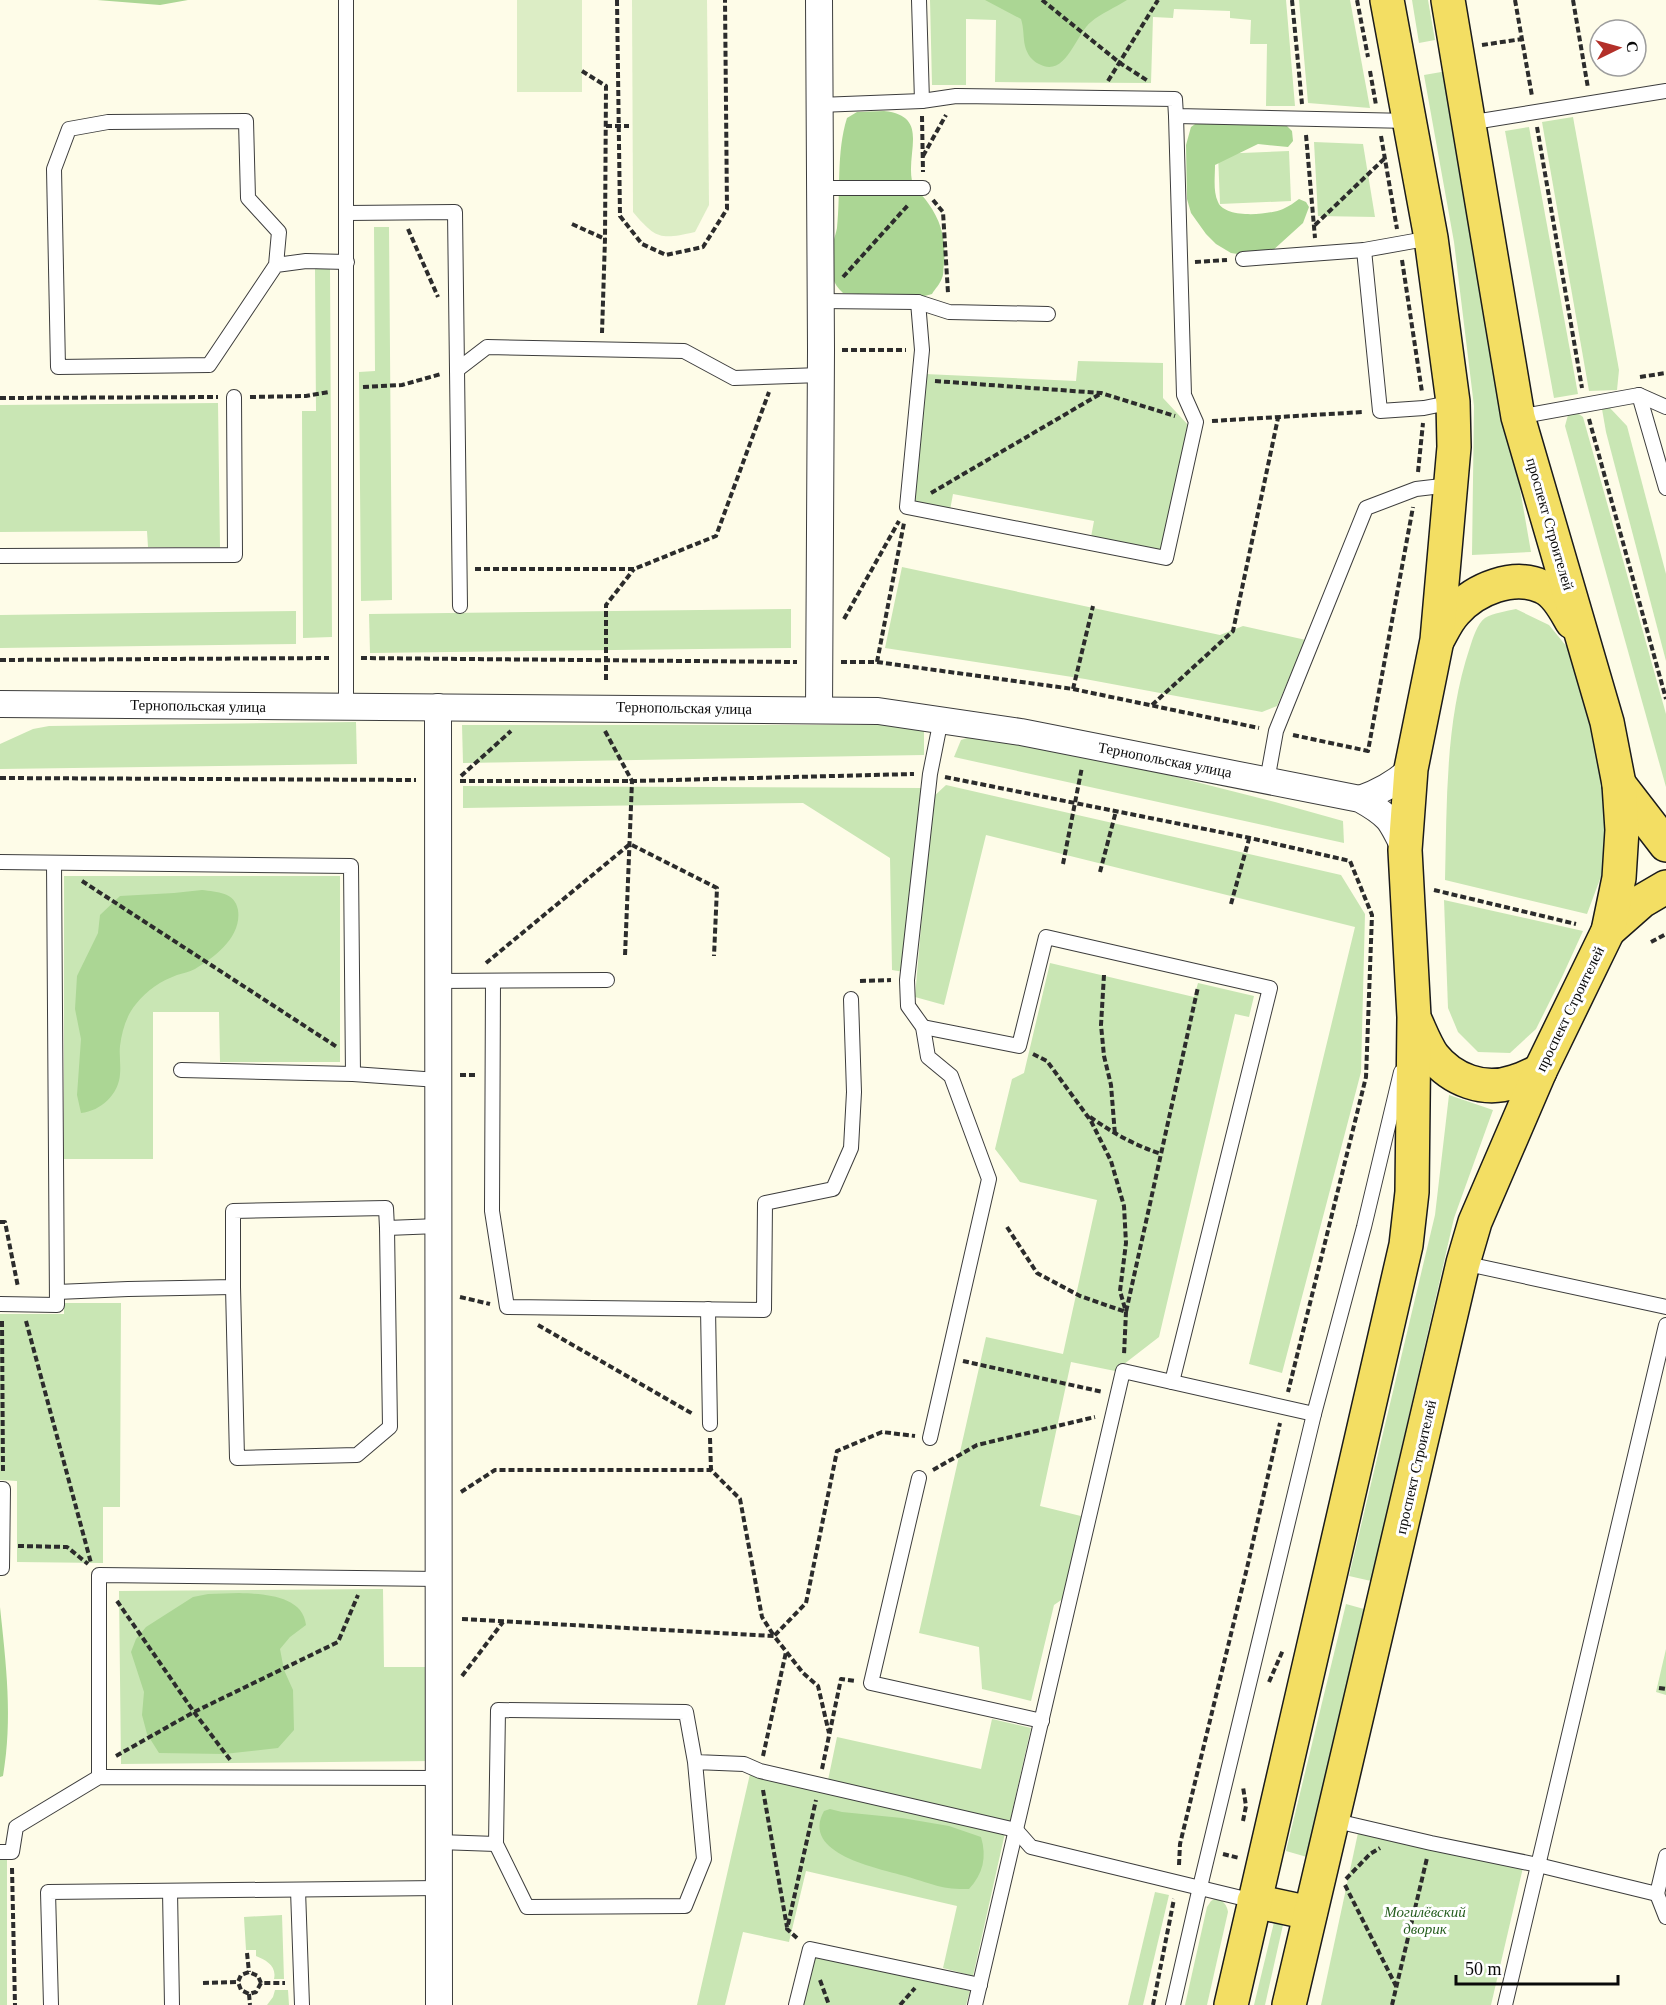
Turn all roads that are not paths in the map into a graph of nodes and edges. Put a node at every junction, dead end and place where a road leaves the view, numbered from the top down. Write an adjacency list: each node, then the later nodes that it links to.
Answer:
1 (346, 0): 14 (lane)
2 (819, 0): 8 (street)
3 (920, 0): 7 (lane)
4 (1387, 0): 10 (main road)
5 (1448, 0): 11 (main road, проспект Строителей)
6 (1666, 91): 11 (lane)
7 (922, 100): 8 (lane); 9 (lane)
8 (819, 105): 12 (street)
9 (1176, 116): 10 (lane); 21 (lane)
10 (1410, 121): 15 (main road)
11 (1468, 123): 29 (main road, проспект Строителей)
12 (820, 188): 13 (lane); 20 (street)
13 (923, 188)
14 (347, 213): 18 (lane); 24 (lane)
15 (1431, 238): 16 (lane); 27 (main road)
16 (1364, 250): 17 (lane); 27 (lane)
17 (1243, 259)
18 (347, 262): 19 (lane); 37 (lane)
19 (276, 265): 19 (lane)
20 (821, 301): 21 (lane); 23 (street)
21 (918, 302): 22 (lane)
22 (1048, 314)
23 (821, 362): 24 (lane); 39 (street)
24 (457, 370): 33 (lane)
25 (1639, 395): 28 (lane); 29 (lane); 31 (lane)
26 (234, 397): 32 (lane)
27 (1453, 402): 30 (main road)
28 (1666, 407)
29 (1518, 417): 35 (main road, проспект Строителей)
30 (1452, 485): 34 (main road); 42 (lane)
31 (1666, 488)
32 (0, 556)
33 (460, 606)
34 (1437, 640): 35 (main road); 41 (main road)
35 (1586, 647): 43 (main road, проспект Строителей)
36 (0, 704): 37 (street, Тернопольская улица)
37 (346, 707): 38 (street, Тернопольская улица)
38 (438, 707): 39 (street, Тернопольская улица); 52 (street)
39 (819, 710): 40 (street, Тернопольская улица)
40 (940, 718): 42 (street, Тернопольская улица); 56 (lane)
41 (1411, 769): 44 (street); 46 (main road)
42 (1267, 781): 44 (street, Тернопольская улица)
43 (1619, 784): 45 (main road); 50 (main road, проспект Строителей)
44 (1360, 799): 46 (street, Тернопольская улица)
45 (1666, 844)
46 (1405, 850): 55 (main road)
47 (0, 862): 48 (lane)
48 (54, 863): 59 (lane); 65 (lane)
49 (1666, 887): 50 (main road)
50 (1592, 927): 58 (main road, проспект Строителей)
51 (607, 980): 53 (lane)
52 (438, 981): 53 (lane); 60 (street)
53 (493, 981): 68 (lane)
54 (851, 999): 68 (lane)
55 (1414, 1017): 58 (main road); 71 (lane); 94 (main road)
56 (923, 1027): 70 (lane); 73 (lane)
57 (181, 1070): 59 (lane)
58 (1540, 1071): 63 (main road, проспект Строителей)
59 (353, 1074): 60 (lane)
60 (438, 1078): 61 (street)
61 (438, 1226): 62 (lane); 77 (street)
62 (387, 1228): 64 (lane); 64 (lane)
63 (1463, 1263): 67 (lane); 82 (main road, проспект Строителей)
64 (233, 1287): 65 (lane)
65 (57, 1292): 66 (lane)
66 (1, 1304)
67 (1666, 1307)
68 (708, 1309): 72 (lane)
69 (1666, 1325): 88 (lane)
70 (1172, 1382): 71 (lane); 78 (lane)
71 (1314, 1414): 89 (lane)
72 (710, 1424)
73 (930, 1438)
74 (919, 1478): 78 (lane)
75 (1, 1489): 76 (lane)
76 (0, 1568)
77 (439, 1579): 80 (lane); 81 (street)
78 (1042, 1721): 83 (lane)
79 (694, 1762): 83 (lane); 85 (lane); 85 (lane)
80 (99, 1771): 81 (lane); 86 (lane)
81 (439, 1778): 84 (street)
82 (1332, 1820): 88 (lane); 95 (main road, проспект Строителей)
83 (1016, 1830): 89 (lane); 97 (lane)
84 (439, 1842): 85 (lane); 90 (street)
85 (496, 1844)
86 (6, 1852)
87 (1666, 1856): 93 (lane)
88 (1538, 1865): 93 (lane); 107 (lane)
89 (1200, 1887): 94 (lane); 104 (lane)
90 (439, 1888): 91 (lane); 101 (street)
91 (298, 1890): 92 (lane); 100 (lane)
92 (170, 1892): 98 (lane); 99 (lane)
93 (1657, 1894): 96 (lane)
94 (1254, 1900): 95 (main road); 105 (main road)
95 (1310, 1913): 106 (main road, проспект Строителей)
96 (1666, 1917)
97 (980, 1984): 102 (lane); 103 (lane)
98 (51, 2005)
99 (172, 2005)
100 (302, 2005)
101 (439, 2005)
102 (796, 2005)
103 (975, 2005)
104 (1173, 2005)
105 (1230, 2005)
106 (1289, 2005)
107 (1505, 2005)

